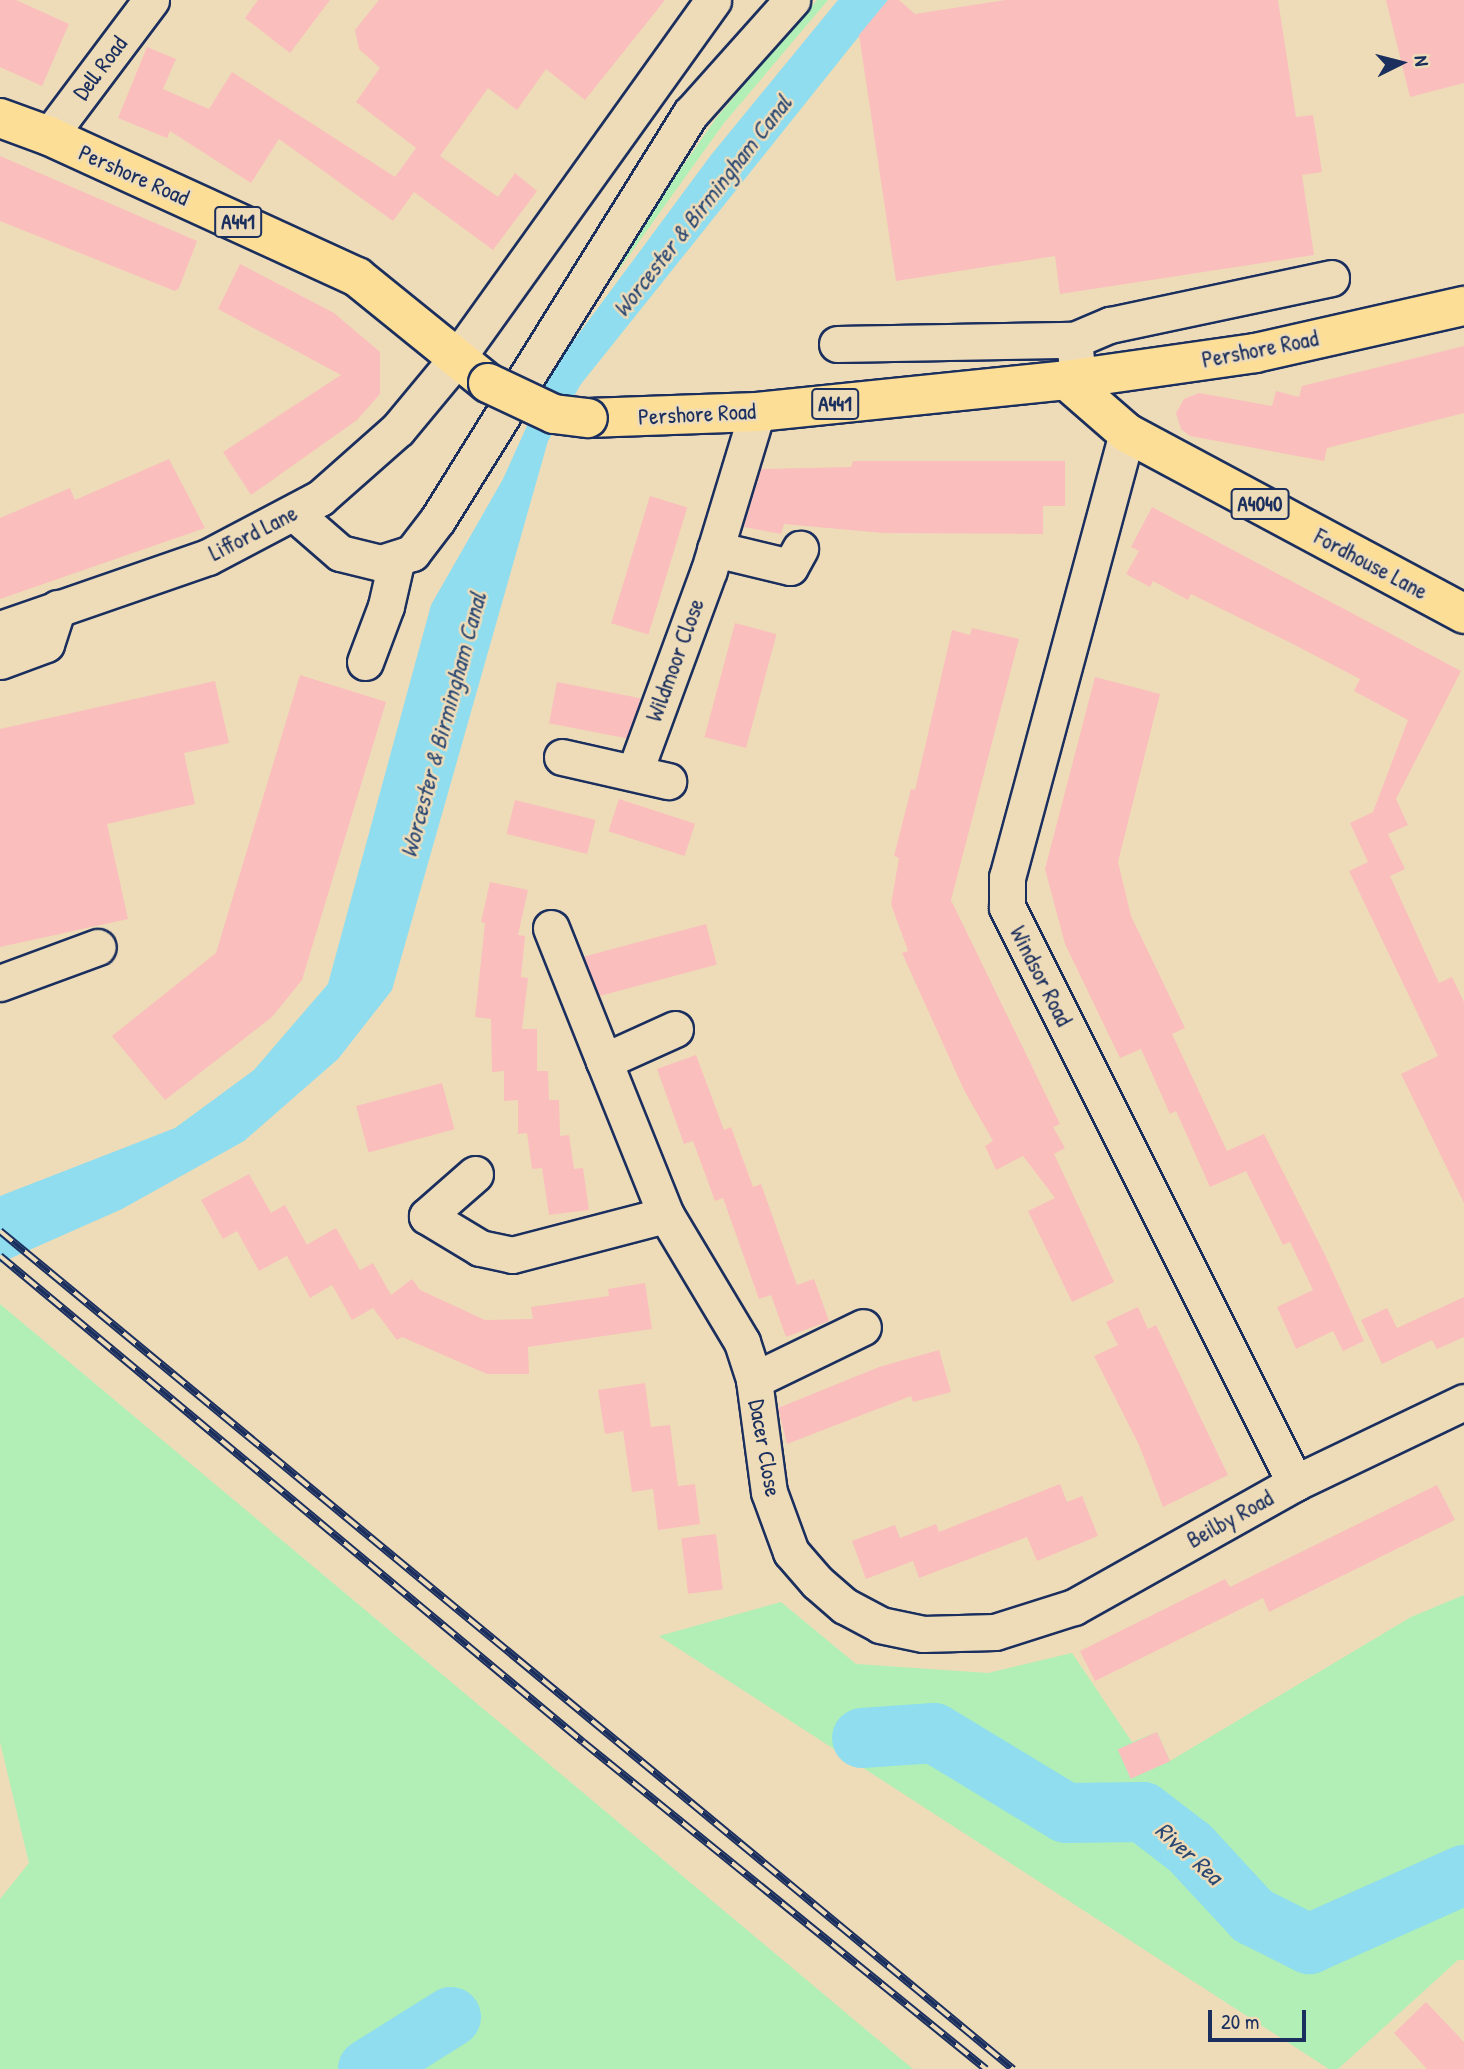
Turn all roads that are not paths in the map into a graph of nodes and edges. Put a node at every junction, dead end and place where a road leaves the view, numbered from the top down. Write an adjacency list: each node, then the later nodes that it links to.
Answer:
1 (151, 0): 5 (street, Dell Road)
2 (713, 0): 10 (street, Lifford Lane)
3 (792, 0): 17 (street)
4 (0, 118): 5 (main road, Pershore Road / A441)
5 (49, 136): 10 (main road, Pershore Road / A441)
6 (1331, 278): 8 (street)
7 (1464, 306): 11 (main road, Pershore Road / A441)
8 (1074, 340): 9 (street); 11 (street)
9 (837, 344)
10 (457, 358): 12 (main road, Pershore Road / A441, bridge); 14 (street, Lifford Lane)
11 (1072, 379): 12 (main road, Pershore Road / A441); 13 (main road, Fordhouse Lane / A4040)
12 (741, 412): 15 (street, Wildmoor Close)
13 (1127, 433): 19 (main road, Fordhouse Lane / A4040); 36 (street, Windsor Road)
14 (294, 513): 17 (street); 18 (street, Lifford Lane)
15 (715, 549): 16 (street); 24 (street, Wildmoor Close)
16 (800, 549)
17 (397, 558): 22 (street)
18 (58, 608): 20 (street, Lifford Lane); 21 (street)
19 (1464, 614)
20 (0, 629)
21 (0, 661)
22 (365, 662)
23 (562, 757): 24 (street)
24 (635, 771): 25 (street)
25 (668, 781)
26 (551, 928): 30 (street, Dacer Close)
27 (98, 947): 28 (street)
28 (0, 983)
29 (675, 1029): 30 (street)
30 (604, 1061): 32 (street, Dacer Close)
31 (475, 1174): 32 (street)
32 (666, 1215): 34 (street, Dacer Close)
33 (863, 1327): 34 (street)
34 (754, 1380): 37 (street, Dacer Close)
35 (1464, 1402): 36 (street, Beilby Road)
36 (1295, 1483): 37 (street, Beilby Road)
37 (995, 1632)

